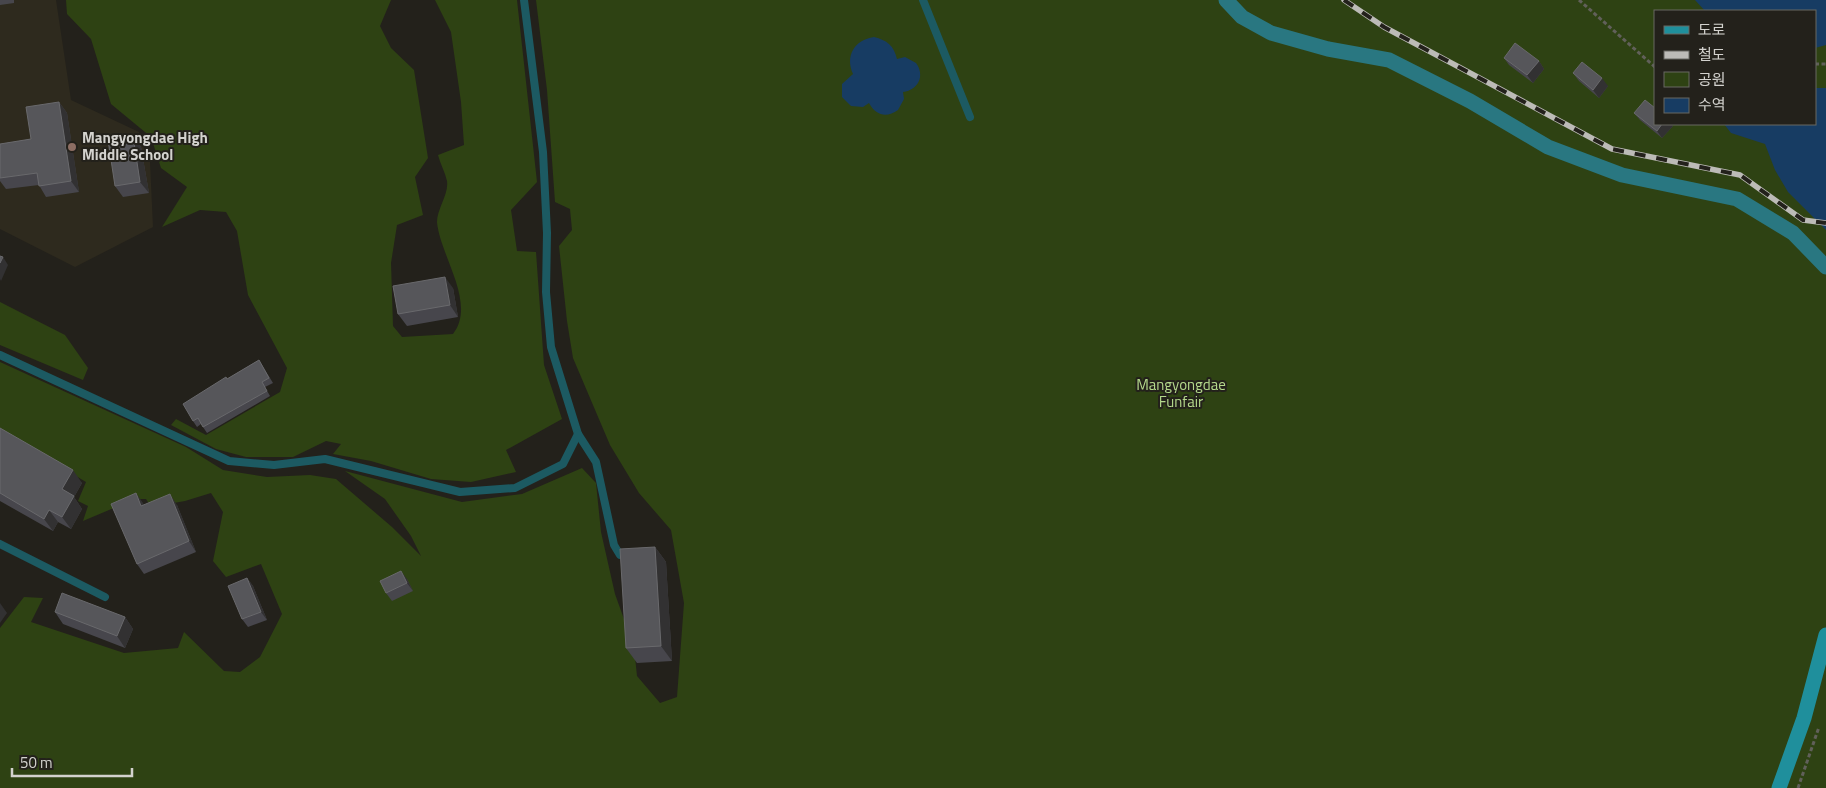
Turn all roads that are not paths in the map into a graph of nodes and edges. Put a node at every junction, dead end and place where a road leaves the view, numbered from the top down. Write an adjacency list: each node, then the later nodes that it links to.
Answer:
1 (524, 0): 7 (lane)
2 (923, 0): 4 (lane)
3 (1226, 0): 5 (street)
4 (970, 117)
5 (1826, 267)
6 (0, 355): 7 (lane)
7 (578, 434): 9 (lane)
8 (0, 544): 10 (lane)
9 (643, 551)
10 (105, 597)
11 (1826, 635): 12 (main road)
12 (1778, 788)

